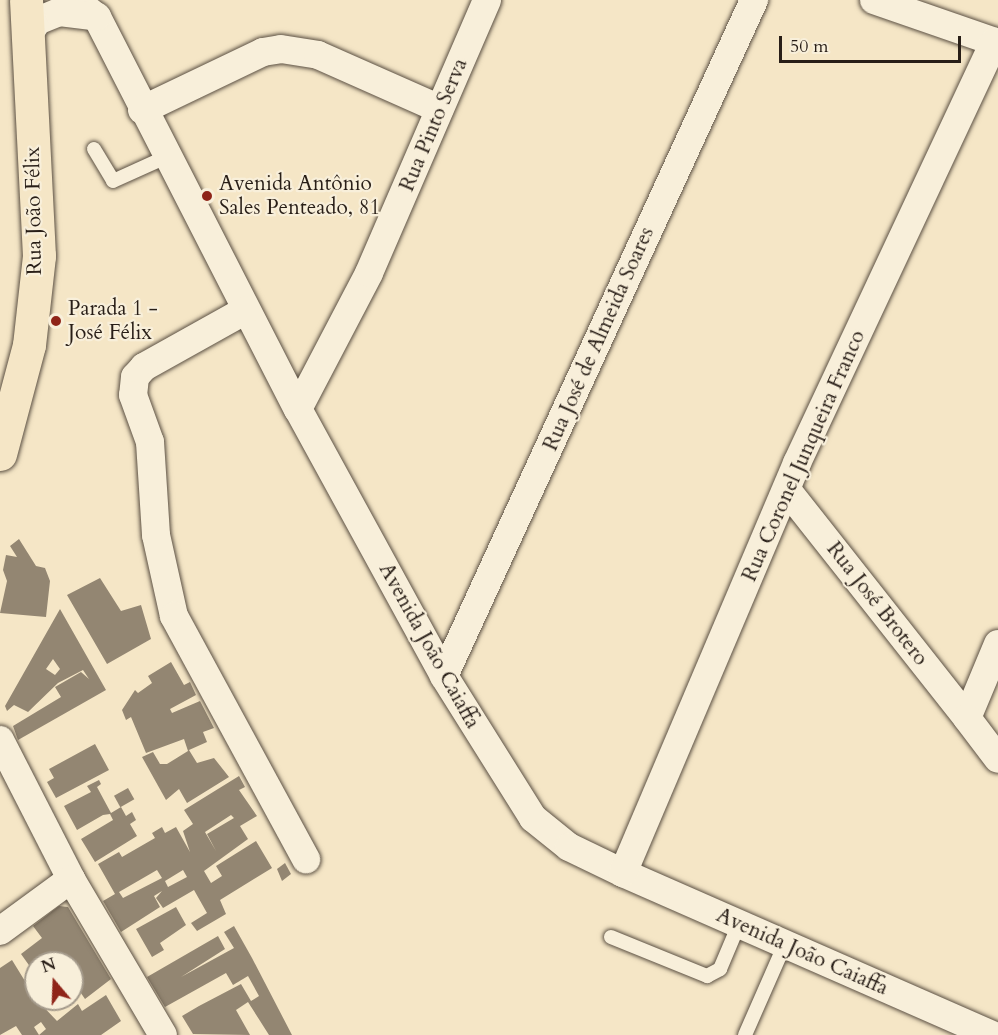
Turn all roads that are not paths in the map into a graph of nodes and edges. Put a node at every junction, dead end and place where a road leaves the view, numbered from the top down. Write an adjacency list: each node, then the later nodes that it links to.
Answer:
1 (26, 0): 6 (main road, Rua João Félix)
2 (488, 0): 8 (street, Rua Pinto Serva)
3 (754, 0): 17 (street, Rua José de Almeida Soares)
4 (874, 0): 7 (street)
5 (86, 8): 6 (street, Avenida João Caiaffa); 9 (street, Avenida João Caiaffa)
6 (28, 36): 14 (main road, Rua João Félix)
7 (996, 42): 15 (street, Rua Coronel Junqueira Franco)
8 (440, 109): 9 (street); 13 (street, Rua Pinto Serva)
9 (142, 110): 11 (street, Avenida João Caiaffa)
10 (94, 149): 11 (lane)
11 (166, 157): 12 (street, Avenida João Caiaffa)
12 (246, 310): 13 (street, Avenida João Caiaffa); 21 (street)
13 (298, 409): 17 (street, Avenida João Caiaffa)
14 (0, 452)
15 (787, 490): 18 (street, Rua José Brotero); 22 (street, Rua Coronel Junqueira Franco)
16 (998, 644): 18 (street)
17 (444, 676): 22 (street, Avenida João Caiaffa)
18 (967, 718): 20 (street, Rua José Brotero)
19 (0, 740): 23 (street)
20 (998, 759)
21 (306, 859)
22 (623, 873): 24 (street, Avenida João Caiaffa)
23 (71, 879): 25 (street); 28 (street)
24 (739, 924): 26 (lane); 27 (street, Avenida João Caiaffa)
25 (0, 931)
26 (611, 937)
27 (785, 944): 29 (lane); 30 (street, Avenida João Caiaffa)
28 (163, 1035)
29 (745, 1035)
30 (992, 1035)

